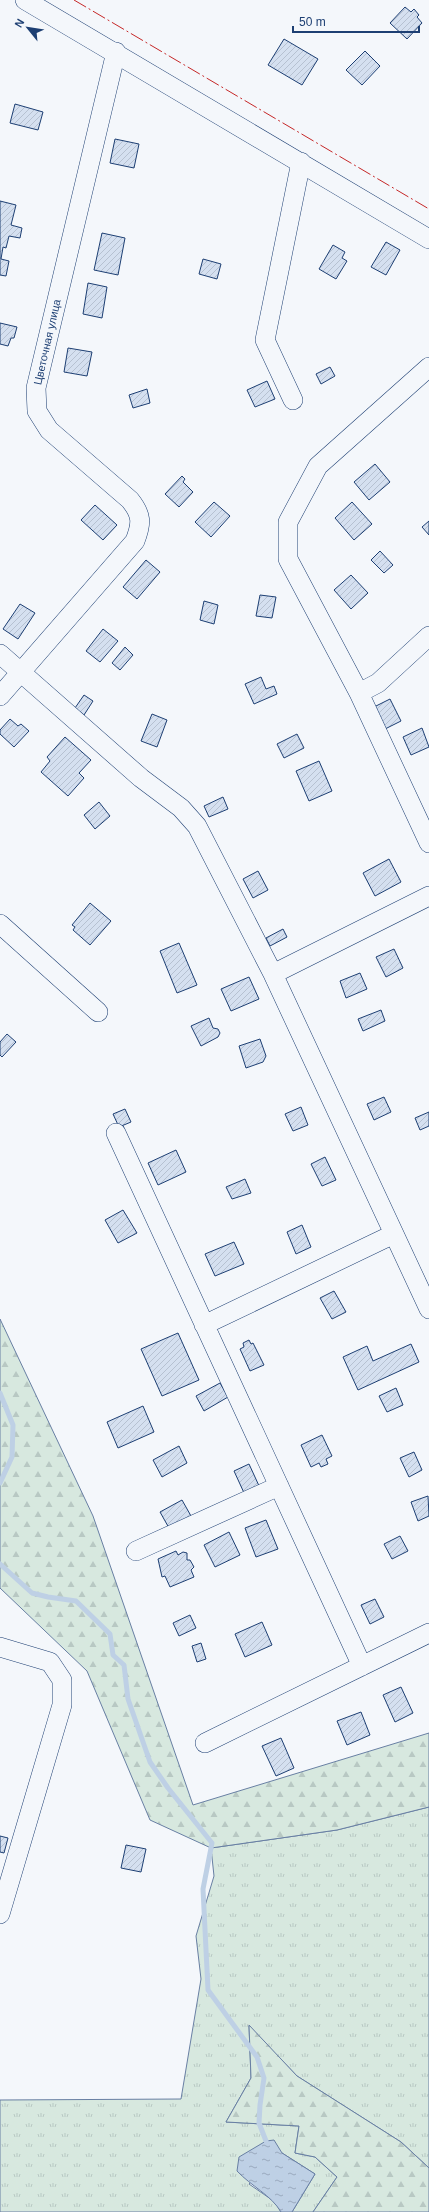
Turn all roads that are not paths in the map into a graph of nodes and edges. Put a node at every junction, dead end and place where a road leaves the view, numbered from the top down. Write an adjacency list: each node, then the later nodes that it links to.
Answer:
1 (25, 0): 2 (street)
2 (116, 52): 3 (street); 9 (street, Цветочная улица)
3 (300, 162): 4 (street); 6 (street)
4 (429, 238)
5 (429, 367): 10 (street)
6 (293, 400)
7 (429, 636): 10 (street)
8 (0, 654): 9 (street)
9 (21, 672): 11 (street, Цветочная улица); 15 (street)
10 (359, 693): 12 (street)
11 (0, 696)
12 (429, 843)
13 (429, 896): 15 (street)
14 (0, 924): 16 (street)
15 (273, 974): 18 (street)
16 (98, 1012)
17 (116, 1133): 20 (street)
18 (394, 1234): 19 (street); 20 (street)
19 (429, 1310)
20 (204, 1325): 21 (street)
21 (279, 1486): 22 (street); 25 (street)
22 (136, 1551)
23 (429, 1633): 25 (street)
24 (0, 1647): 27 (street)
25 (362, 1666): 26 (street)
26 (205, 1743)
27 (0, 1914)

